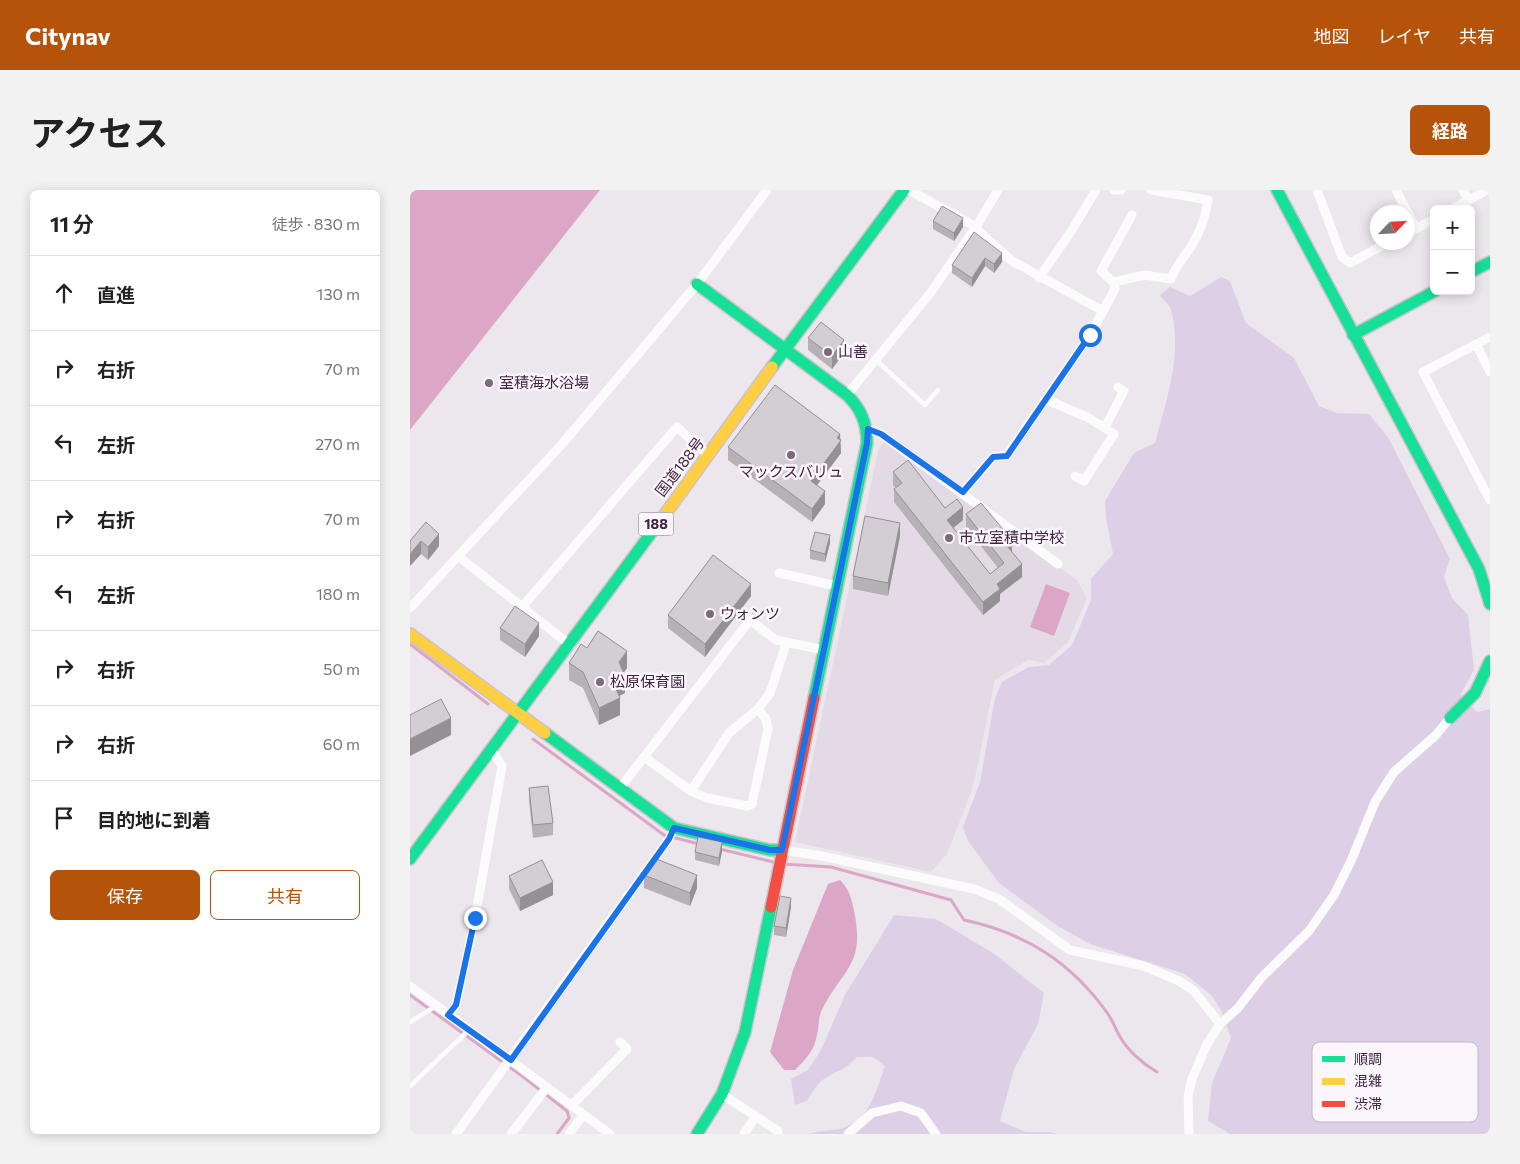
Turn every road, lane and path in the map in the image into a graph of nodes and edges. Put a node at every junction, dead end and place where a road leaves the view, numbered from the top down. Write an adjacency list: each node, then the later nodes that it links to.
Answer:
1 (767, 190): 26 (street)
2 (904, 190): 32 (main road, 国道188号 / 188)
3 (909, 190): 19 (street)
4 (998, 190): 19 (street)
5 (1096, 190): 24 (street)
6 (1114, 190): 7 (street)
7 (1121, 190)
8 (1151, 190): 25 (street)
9 (1277, 190): 29 (main road)
10 (1317, 190): 21 (street)
11 (1396, 190): 15 (street)
12 (1463, 190): 14 (street)
13 (1487, 190): 14 (street)
14 (1468, 200): 16 (street)
15 (1402, 205)
16 (1459, 205)
17 (1132, 215): 25 (street)
18 (1430, 221): 20 (street)
19 (976, 227): 24 (street); 33 (street)
20 (1415, 229)
21 (1374, 250)
22 (1490, 262): 23 (main road)
23 (1475, 270)
24 (1039, 278): 28 (street)
25 (1113, 282): 28 (street)
26 (696, 284): 32 (main road); 45 (street)
27 (1430, 294): 29 (main road)
28 (1103, 311): 38 (street)
29 (1353, 335): 49 (main road)
30 (1490, 336): 31 (street)
31 (1476, 344): 34 (street); 44 (street)
32 (785, 350): 37 (main road); 41 (main road, 国道188号 / 188)
33 (876, 360): 36 (lane); 37 (street)
34 (1490, 372)
35 (1118, 387): 39 (street)
36 (938, 390)
37 (847, 395): 40 (main road)
38 (1047, 400): 39 (street); 43 (street)
39 (1105, 427): 42 (street)
40 (868, 429): 43 (street); 48 (main road)
41 (708, 455): 50 (street); 54 (main road, 国道188号 / 188)
42 (1075, 476)
43 (963, 492): 46 (street)
44 (1490, 500)
45 (458, 556): 50 (street); 51 (street)
46 (1058, 564)
47 (779, 573): 48 (street)
48 (837, 586): 55 (main road)
49 (1490, 604)
50 (522, 607): 54 (street)
51 (410, 608)
52 (410, 634): 58 (main road)
53 (786, 644): 55 (street); 57 (street); 61 (street)
54 (570, 645): 58 (main road, 国道188号 / 188)
55 (824, 650): 65 (main road)
56 (1490, 661): 59 (main road)
57 (758, 709): 63 (street); 63 (street)
58 (516, 713): 60 (main road, 国道188号 / 188); 62 (main road)
59 (1450, 718): 71 (street)
60 (491, 749): 66 (main road, 国道188号 / 188); 69 (street)
61 (644, 757): 62 (street); 63 (street)
62 (620, 788): 64 (main road)
63 (691, 791)
64 (674, 828): 65 (main road); 74 (street)
65 (782, 850): 71 (street); 77 (main road)
66 (410, 859)
67 (410, 986): 68 (street)
68 (436, 1006): 69 (street); 70 (lane)
69 (448, 1015): 72 (street)
70 (410, 1022)
71 (1220, 1024): 90 (street)
72 (469, 1030): 74 (street); 75 (lane)
73 (620, 1042): 78 (street)
74 (511, 1060): 76 (street); 81 (street)
75 (410, 1086)
76 (546, 1087): 78 (street); 82 (street)
77 (722, 1094): 80 (street); 85 (main road)
78 (572, 1105): 79 (street)
79 (583, 1115): 83 (street); 84 (street)
80 (756, 1116): 86 (street); 87 (street)
81 (456, 1134)
82 (512, 1134)
83 (569, 1134)
84 (610, 1134)
85 (697, 1134)
86 (744, 1134)
87 (778, 1134)
88 (848, 1134): 89 (street)
89 (936, 1134)
90 (1189, 1134)

